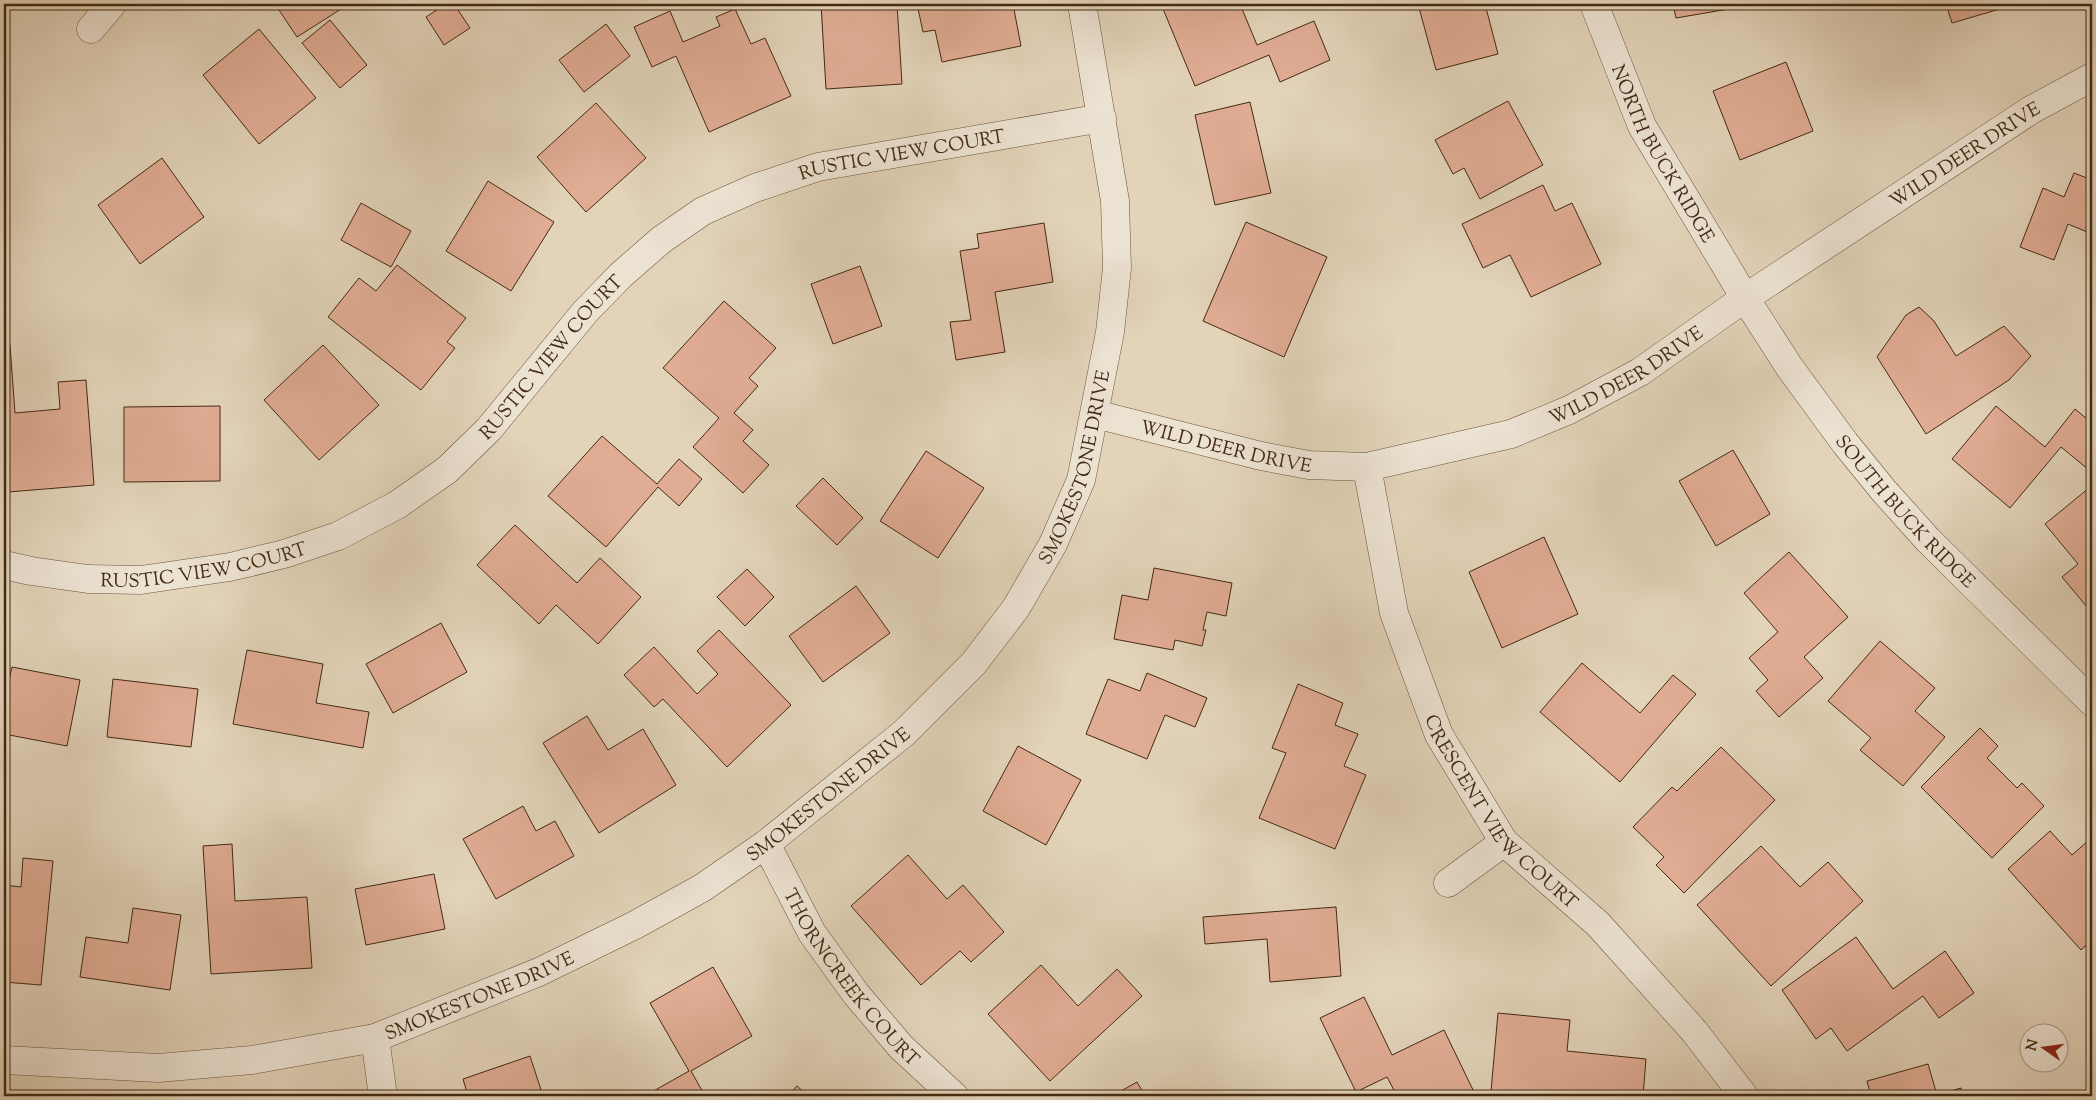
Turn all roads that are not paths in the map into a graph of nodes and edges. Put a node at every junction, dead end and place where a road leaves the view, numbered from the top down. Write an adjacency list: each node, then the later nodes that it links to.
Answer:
1 (112, 4): 4 (street)
2 (1082, 4): 6 (street, SMOKESTONE DRIVE)
3 (1594, 4): 7 (street, NORTH BUCK RIDGE)
4 (91, 29)
5 (2092, 77): 7 (street, WILD DEER DRIVE)
6 (1102, 118): 8 (street, SMOKESTONE DRIVE); 10 (street, RUSTIC VIEW COURT)
7 (1745, 298): 9 (street, WILD DEER DRIVE); 11 (street, SOUTH BUCK RIDGE)
8 (1095, 414): 9 (street, WILD DEER DRIVE); 13 (street, SMOKESTONE DRIVE)
9 (1367, 467): 12 (street, CRESCENT VIEW COURT)
10 (4, 565)
11 (2092, 702)
12 (1504, 842): 14 (street); 19 (street, CRESCENT VIEW COURT)
13 (766, 844): 15 (street, SMOKESTONE DRIVE); 18 (street, THORNCREEK COURT)
14 (1448, 883)
15 (375, 1038): 16 (street, SMOKESTONE DRIVE); 17 (street)
16 (4, 1060)
17 (383, 1096)
18 (954, 1096)
19 (1744, 1096)

